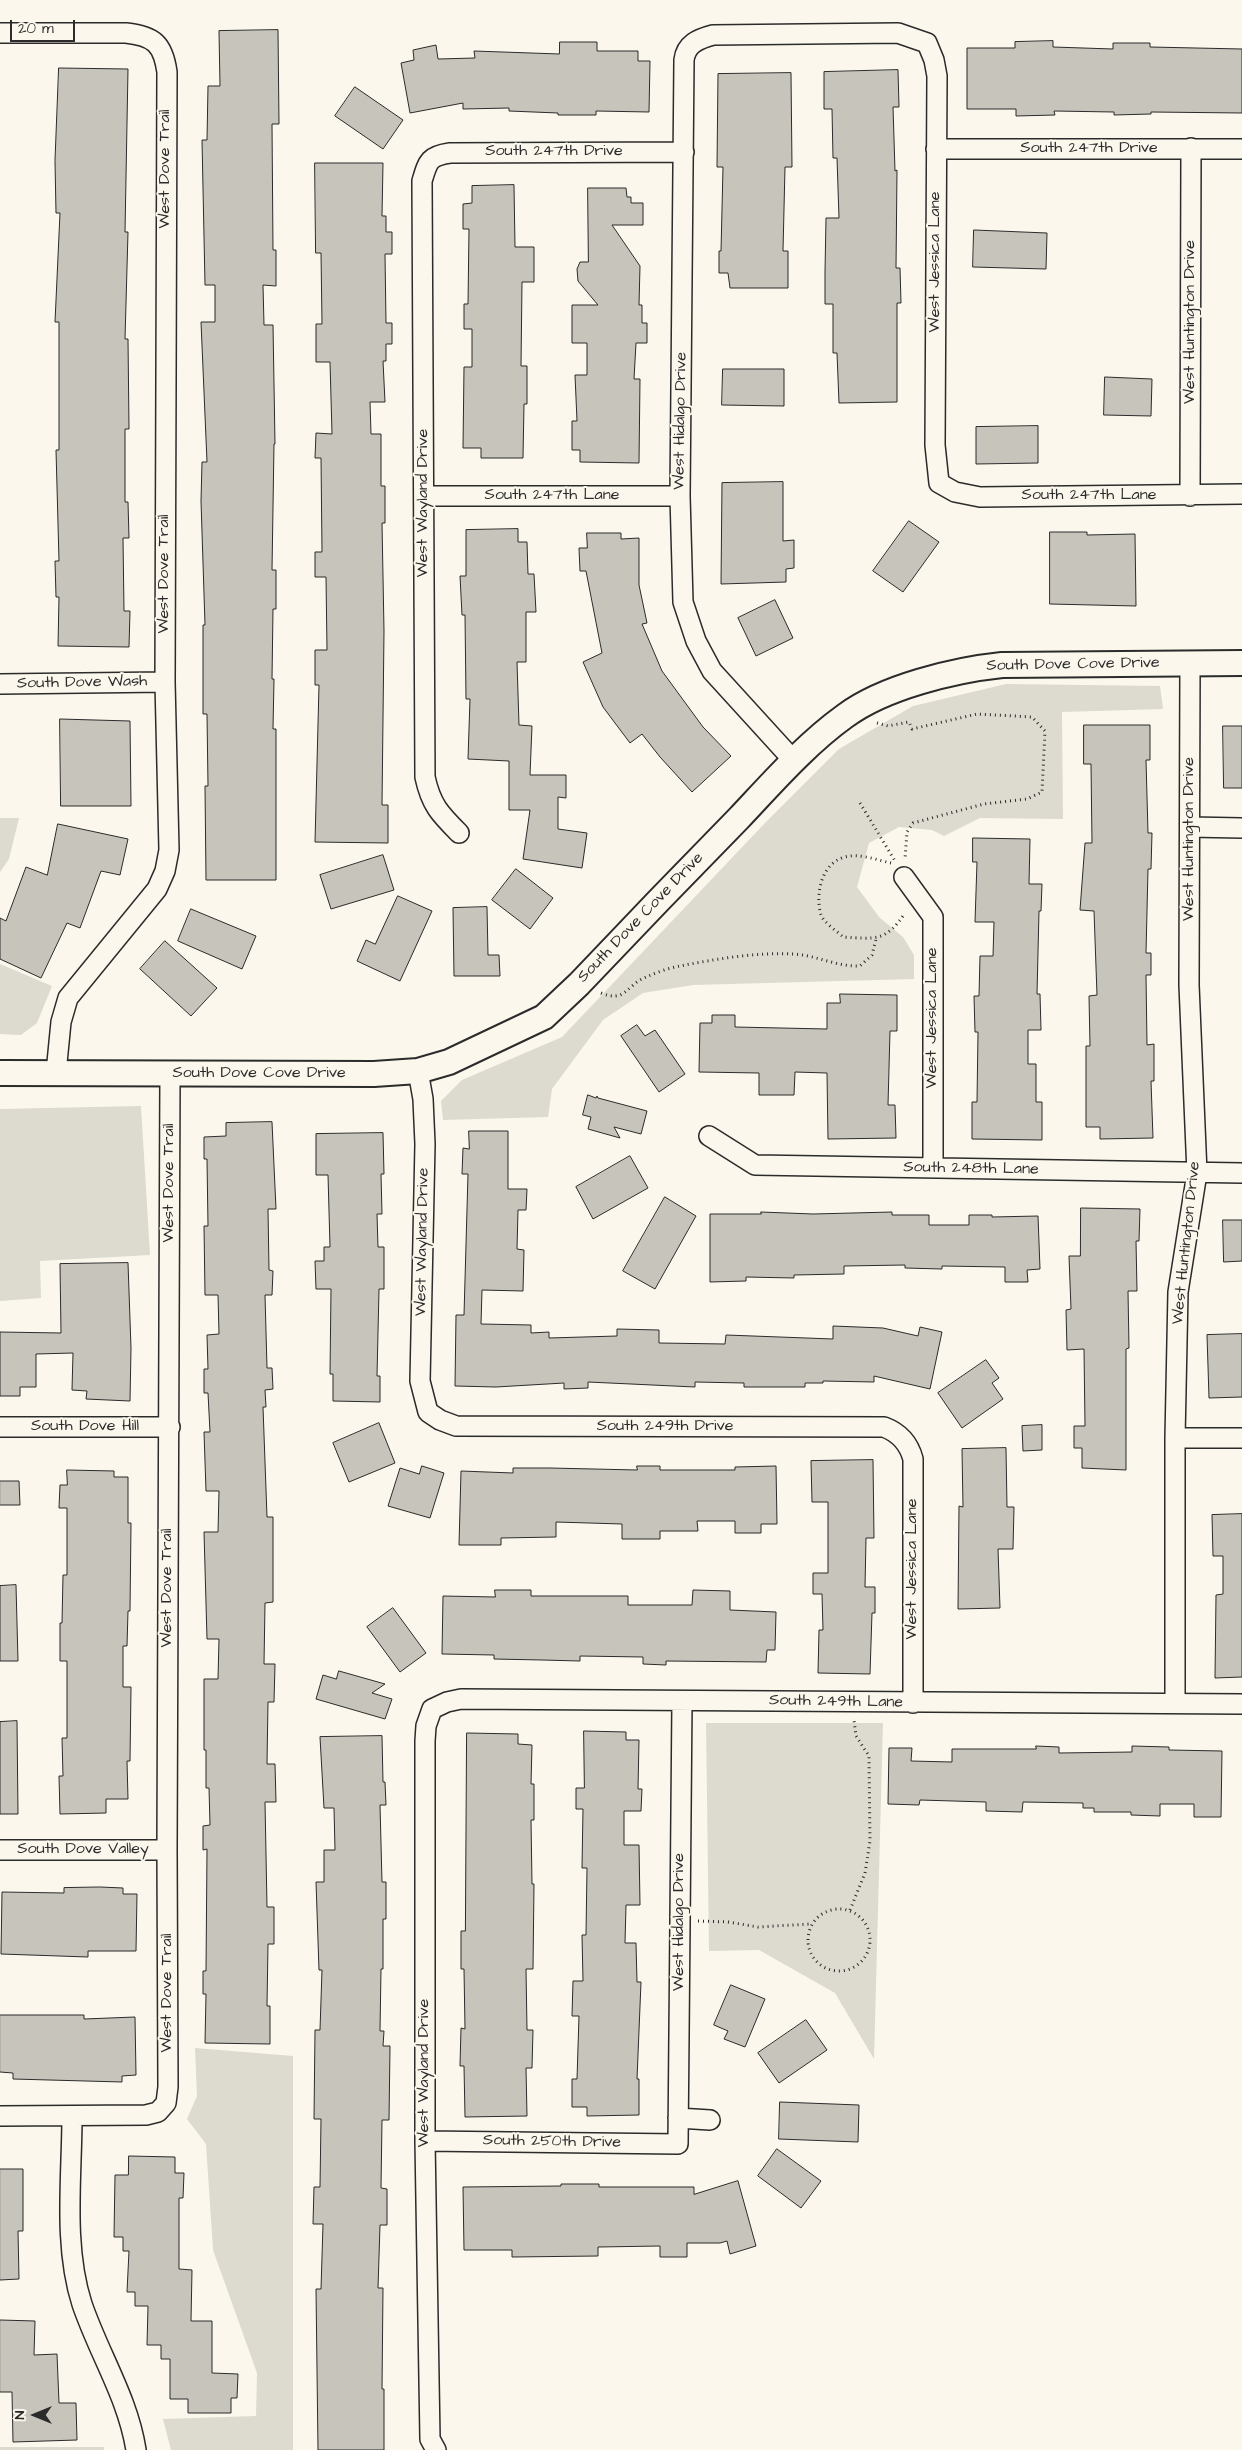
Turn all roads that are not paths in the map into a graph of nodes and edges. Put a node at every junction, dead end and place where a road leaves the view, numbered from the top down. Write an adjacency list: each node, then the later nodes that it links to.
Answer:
1 (0, 32): 15 (street, West Dove Trail)
2 (927, 43): 4 (street, West Jessica Lane); 6 (street, West Hidalgo Drive)
3 (1191, 148): 4 (street, South 247th Drive); 5 (street, South 247th Drive); 12 (street, West Huntington Drive)
4 (936, 149): 8 (street, West Jessica Lane)
5 (1242, 149)
6 (684, 152): 7 (street, South 247th Drive); 11 (street, West Hidalgo Drive)
7 (427, 163): 10 (street, West Wayland Drive)
8 (940, 483): 12 (street, South 247th Lane)
9 (1242, 494): 12 (street, South 247th Lane)
10 (424, 496): 11 (street, South 247th Lane); 20 (street, West Wayland Drive)
11 (680, 496): 17 (street, West Hidalgo Drive)
12 (1190, 496)
13 (1190, 663): 14 (street, South Dove Cove Drive); 17 (street, South Dove Cove Drive); 18 (street, West Huntington Drive)
14 (1242, 663)
15 (164, 682): 16 (street, South Dove Wash); 24 (street, West Dove Trail)
16 (0, 684)
17 (794, 761): 22 (street, South Dove Cove Drive)
18 (1190, 827): 19 (street); 28 (street, West Huntington Drive)
19 (1242, 828)
20 (459, 833)
21 (904, 877): 27 (street, West Jessica Lane)
22 (418, 1071): 25 (street, South Dove Cove Drive); 30 (street, West Wayland Drive)
23 (0, 1073): 24 (street, South Dove Cove Drive)
24 (56, 1073): 25 (street, South Dove Cove Drive)
25 (170, 1073): 32 (street, West Dove Trail)
26 (709, 1136): 27 (street, South 248th Lane)
27 (933, 1168): 28 (street, South 248th Lane)
28 (1197, 1173): 29 (street, South 248th Lane); 34 (street, West Huntington Drive)
29 (1242, 1173)
30 (428, 1412): 33 (street, South 249th Drive)
31 (0, 1427): 32 (street, South Dove Hill)
32 (170, 1427): 42 (street, West Dove Trail)
33 (902, 1438): 37 (street, West Jessica Lane)
34 (1175, 1438): 35 (street); 38 (street, West Huntington Drive)
35 (1242, 1438)
36 (682, 1701): 37 (street, South 249th Lane); 40 (street, South 249th Lane); 45 (street, West Hidalgo Drive)
37 (913, 1703): 38 (street, South 249th Lane)
38 (1175, 1703): 39 (street, South 249th Lane)
39 (1242, 1704)
40 (432, 1709): 47 (street, West Wayland Drive)
41 (0, 1850): 42 (street, South Dove Valley)
42 (167, 1850): 44 (street, West Dove Trail)
43 (0, 2116): 44 (street)
44 (72, 2116): 50 (street)
45 (678, 2118): 46 (street); 48 (street, West Hidalgo Drive)
46 (710, 2120)
47 (426, 2141): 48 (street, South 250th Drive); 49 (street, West Wayland Drive)
48 (678, 2144)
49 (430, 2446)
50 (136, 2450)

